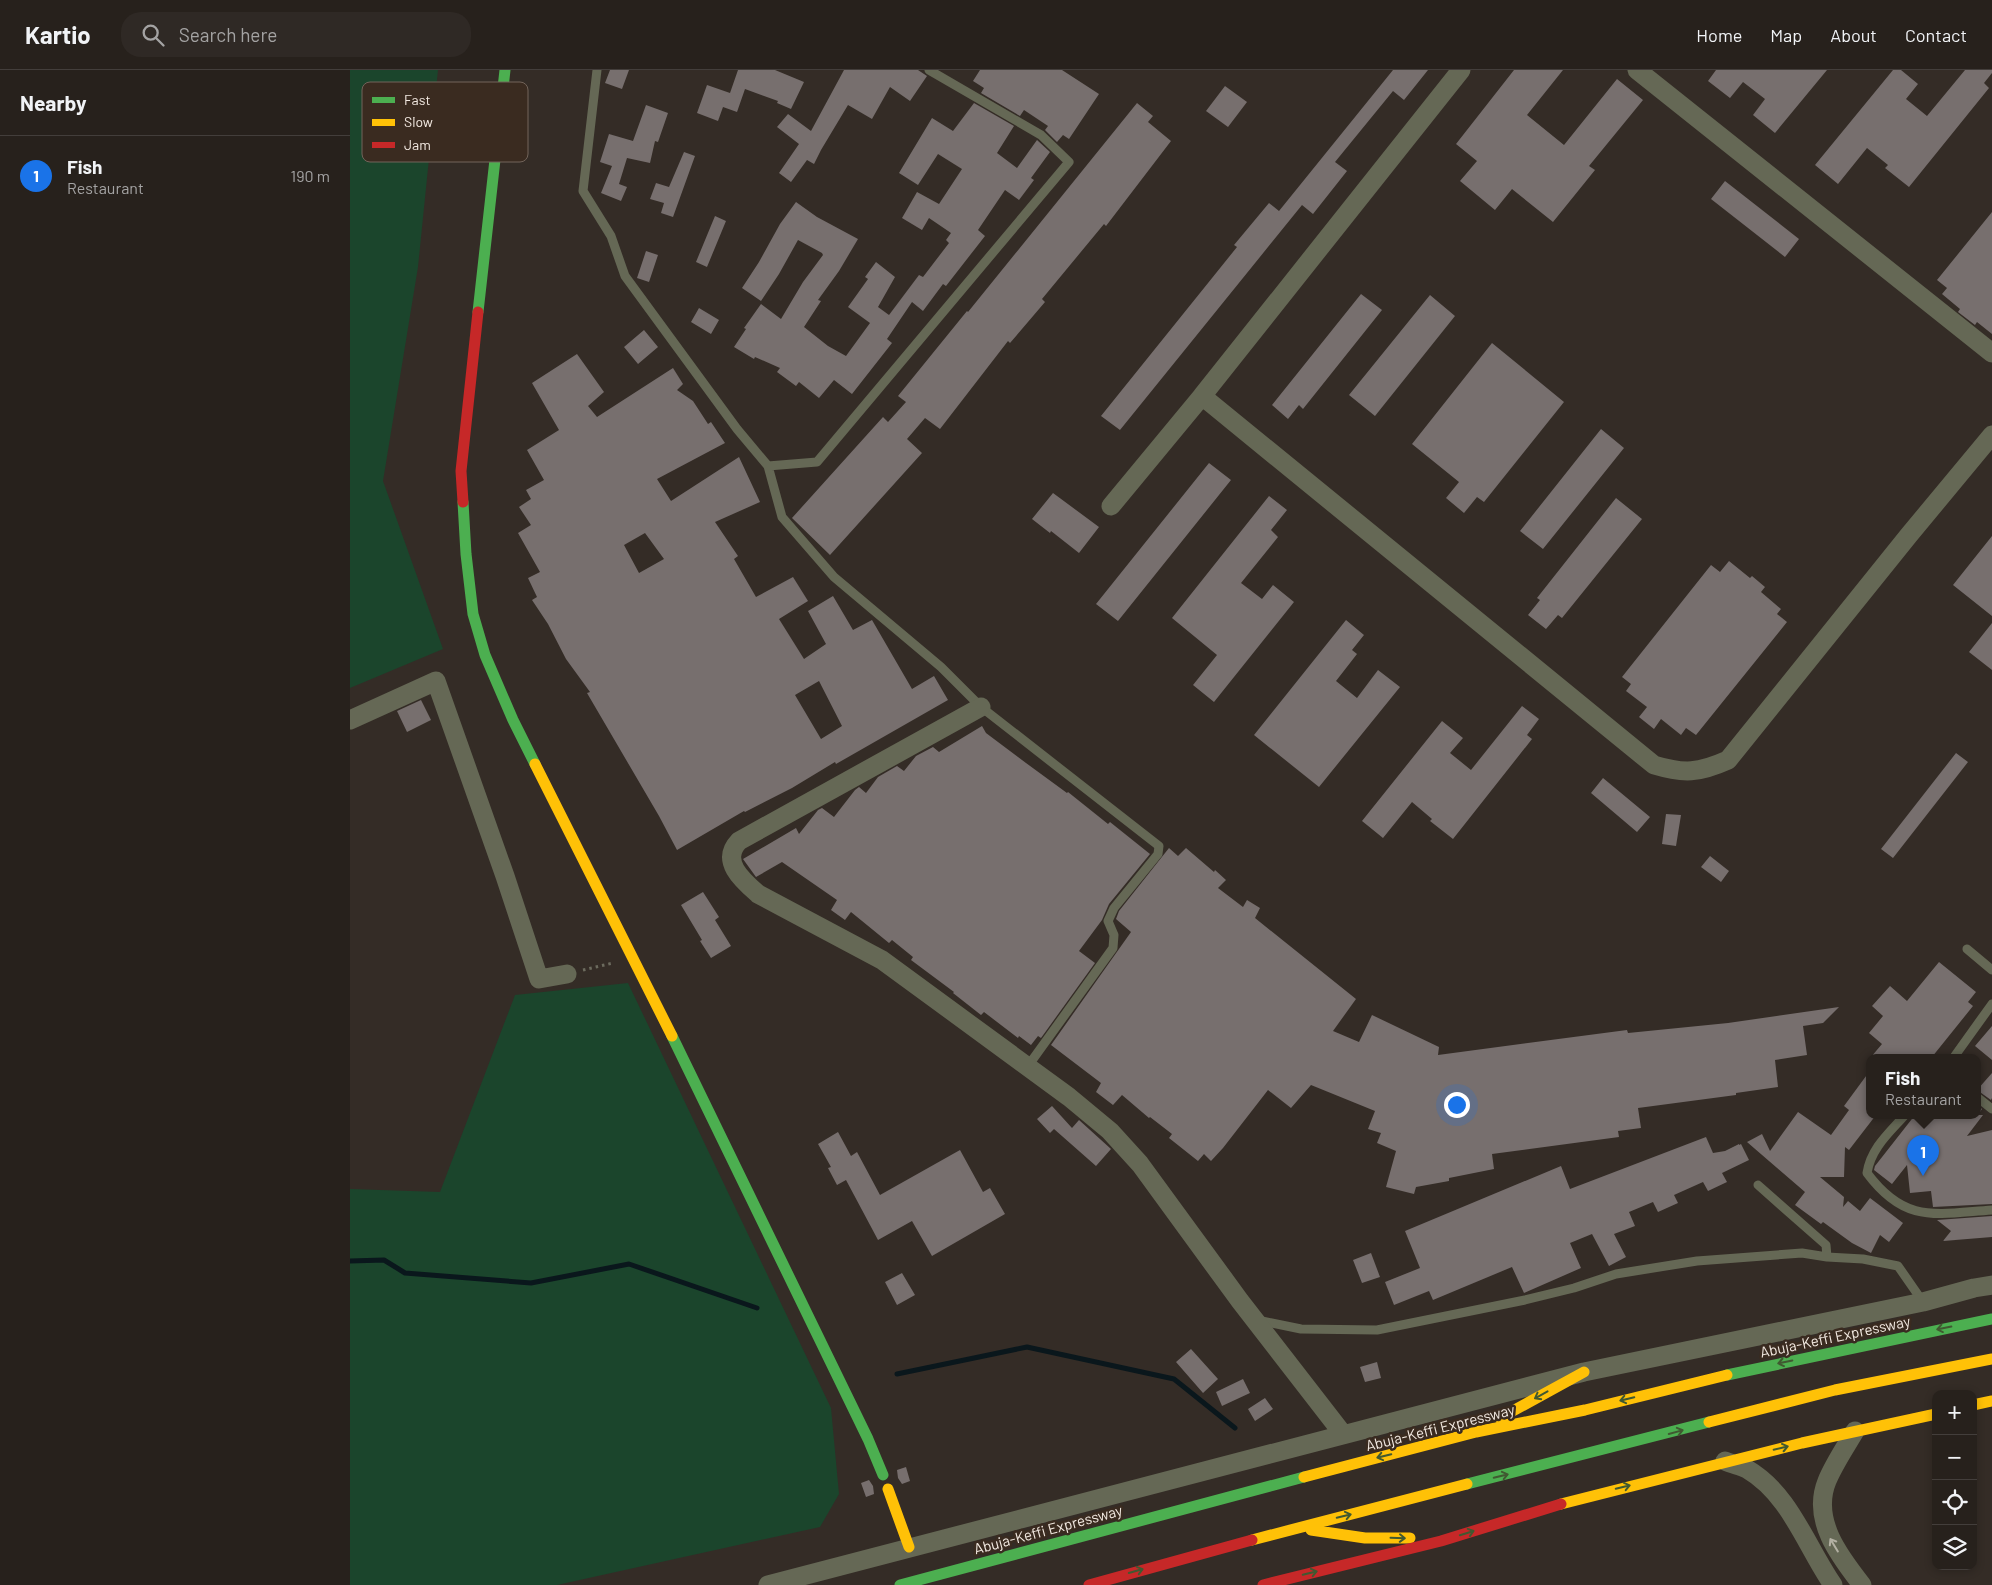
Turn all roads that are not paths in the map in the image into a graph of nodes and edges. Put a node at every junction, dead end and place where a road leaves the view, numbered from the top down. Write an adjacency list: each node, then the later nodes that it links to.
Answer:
1 (597, 70): 9 (lane)
2 (929, 70): 9 (lane)
3 (1461, 70): 7 (street)
4 (1637, 70): 6 (street)
5 (495, 162): 38 (main road)
6 (1992, 353)
7 (1202, 396): 8 (street); 10 (street)
8 (1992, 435)
9 (768, 466): 11 (lane)
10 (1111, 506)
11 (982, 707): 18 (lane); 18 (street)
12 (350, 720): 15 (street)
13 (1967, 948): 14 (lane)
14 (1992, 970)
15 (567, 974)
16 (1992, 1004): 17 (lane)
17 (1956, 1054)
18 (1028, 1066): 27 (street)
19 (1981, 1100): 20 (lane)
20 (1992, 1108)
21 (1901, 1119): 23 (lane)
22 (1758, 1186): 24 (lane)
23 (1992, 1210)
24 (1827, 1257): 26 (lane); 27 (lane)
25 (1992, 1285): 26 (street)
26 (1923, 1302): 30 (street)
27 (1254, 1319): 36 (street)
28 (1992, 1319): 35 (main road, Abuja-Keffi Expressway, one-way to 35)
29 (1992, 1359): 40 (main road, one-way to 29)
30 (1584, 1372): 35 (main road, one-way to 35); 36 (street)
31 (1992, 1401): 32 (main road)
32 (1977, 1404)
33 (1932, 1415): 34 (main road)
34 (1855, 1431): 37 (main road, one-way to 34); 48 (street, one-way to 34)
35 (1476, 1432): 44 (main road, Abuja-Keffi Expressway, one-way to 44)
36 (1343, 1434): 42 (street)
37 (1725, 1461): 41 (main road, one-way to 37); 47 (street)
38 (883, 1475)
39 (888, 1489): 42 (main road)
40 (1297, 1528): 41 (main road, one-way to 41); 45 (main road, one-way to 40)
41 (1441, 1541): 46 (main road, one-way to 41)
42 (909, 1547): 43 (street)
43 (768, 1585)
44 (900, 1585)
45 (1089, 1585)
46 (1263, 1585)
47 (1833, 1585)
48 (1862, 1585)

